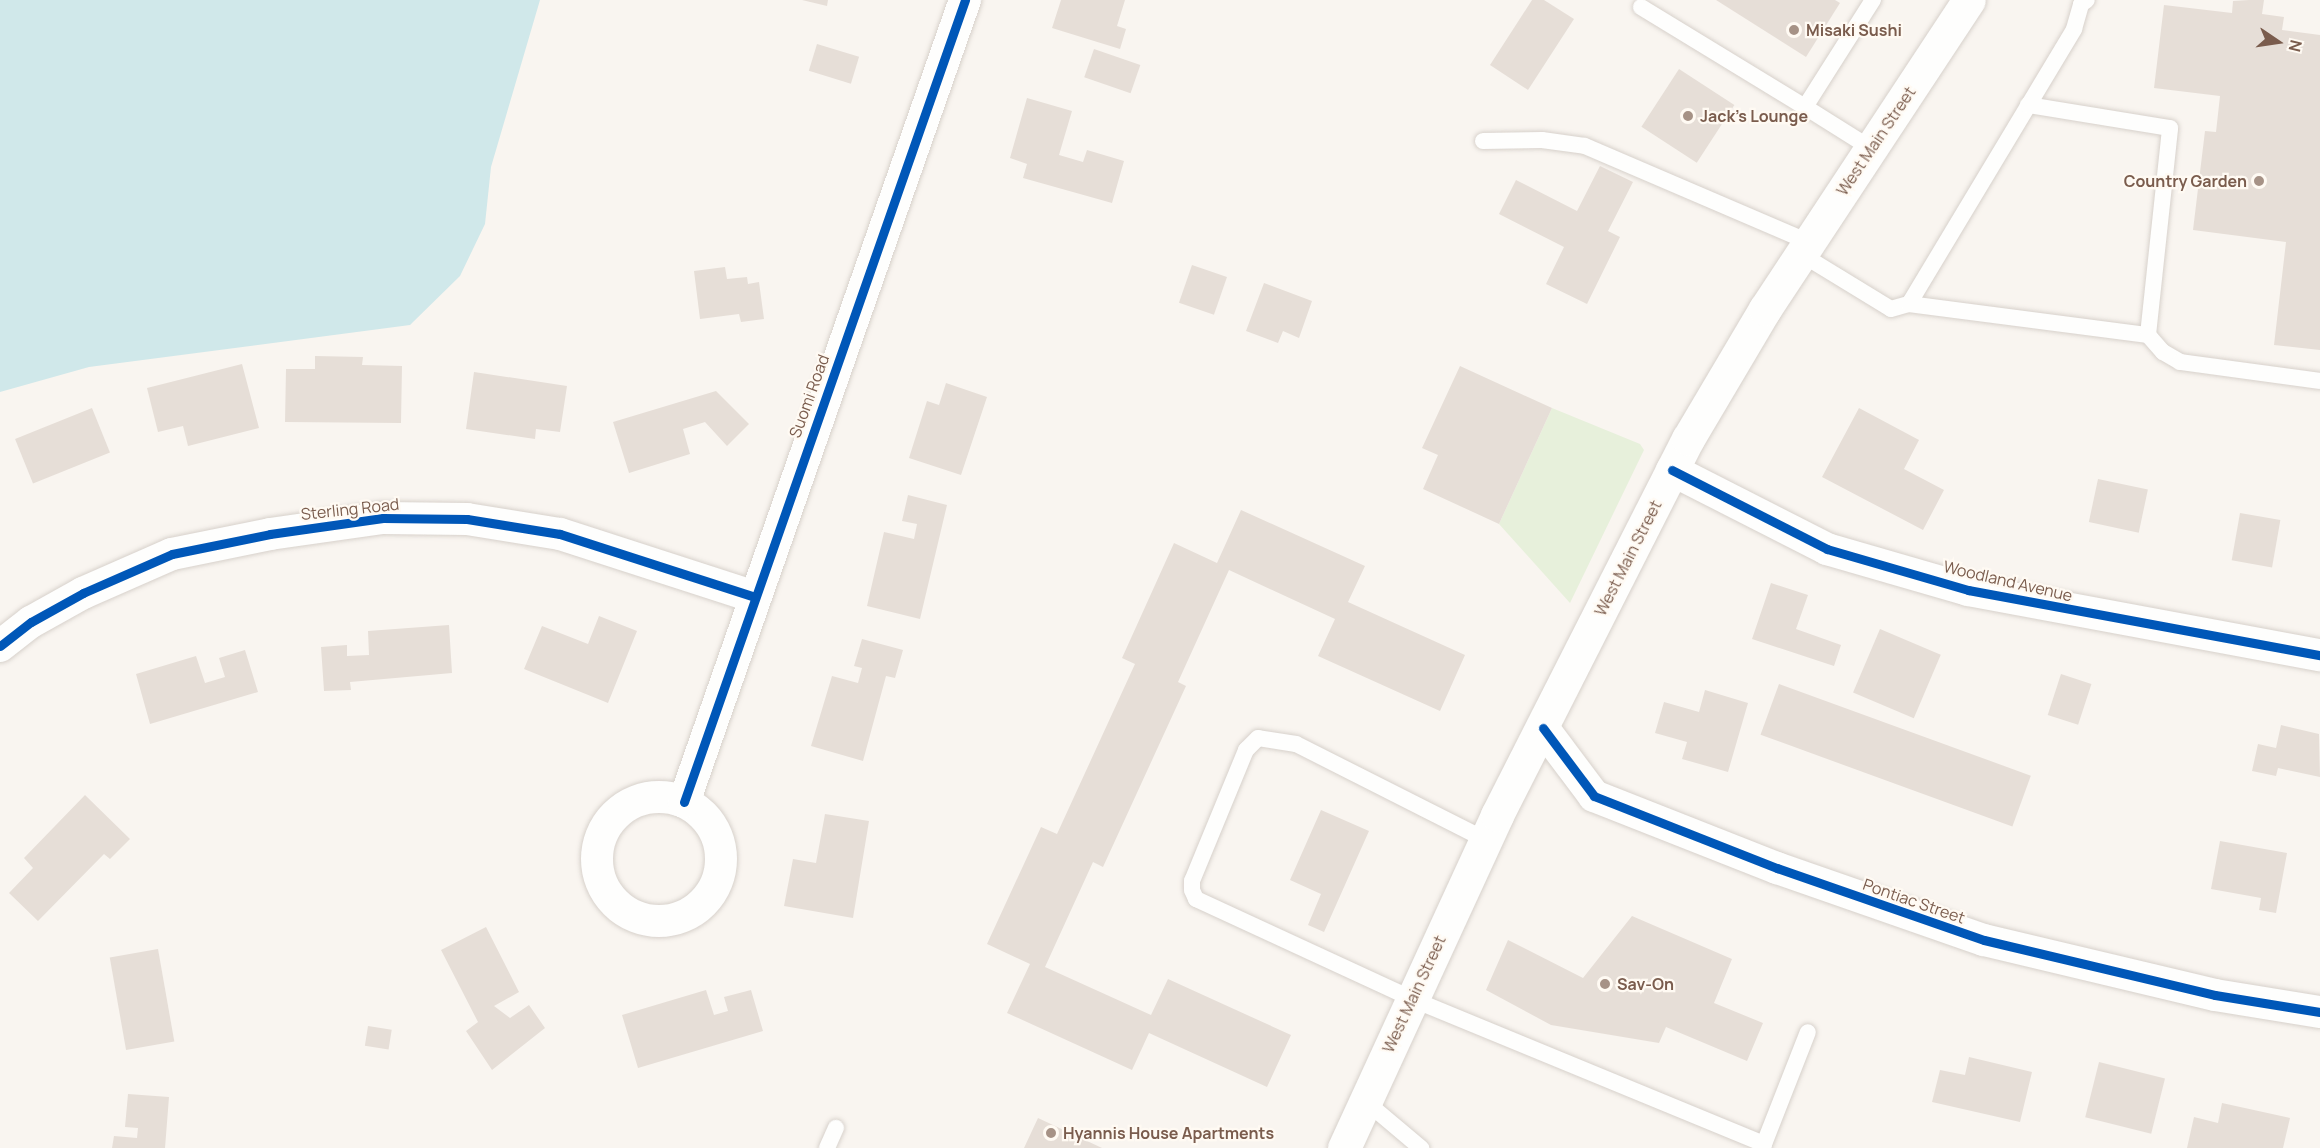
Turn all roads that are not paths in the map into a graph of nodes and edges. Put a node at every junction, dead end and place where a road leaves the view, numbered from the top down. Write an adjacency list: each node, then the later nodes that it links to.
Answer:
1 (965, 0): 15 (street, Suomi Road)
2 (1873, 0): 7 (lane)
3 (2082, 1): 6 (lane)
4 (1962, 2): 9 (main road, West Main Street)
5 (1641, 7): 7 (lane)
6 (2028, 105): 11 (lane); 12 (lane)
7 (1805, 107): 9 (lane)
8 (1483, 141): 10 (lane)
9 (1872, 149): 10 (main road, West Main Street)
10 (1805, 248): 11 (lane); 14 (main road, West Main Street)
11 (1908, 304): 12 (lane)
12 (2148, 335): 13 (lane)
13 (2320, 381)
14 (1672, 470): 17 (street, Woodland Avenue); 18 (main road, West Main Street)
15 (755, 597): 16 (street, Sterling Road); 19 (street, Suomi Road)
16 (0, 646)
17 (2320, 655)
18 (1543, 728): 20 (main road, West Main Street); 22 (street, Pontiac Street)
19 (684, 802)
20 (1486, 840): 21 (main road, West Main Street); 21 (lane)
21 (1412, 999): 23 (lane); 24 (main road, West Main Street)
22 (2320, 1012)
23 (1808, 1032)
24 (1364, 1100): 27 (main road, West Main Street); 28 (lane)
25 (836, 1128): 26 (lane)
26 (827, 1148)
27 (1344, 1148)
28 (1421, 1148)

